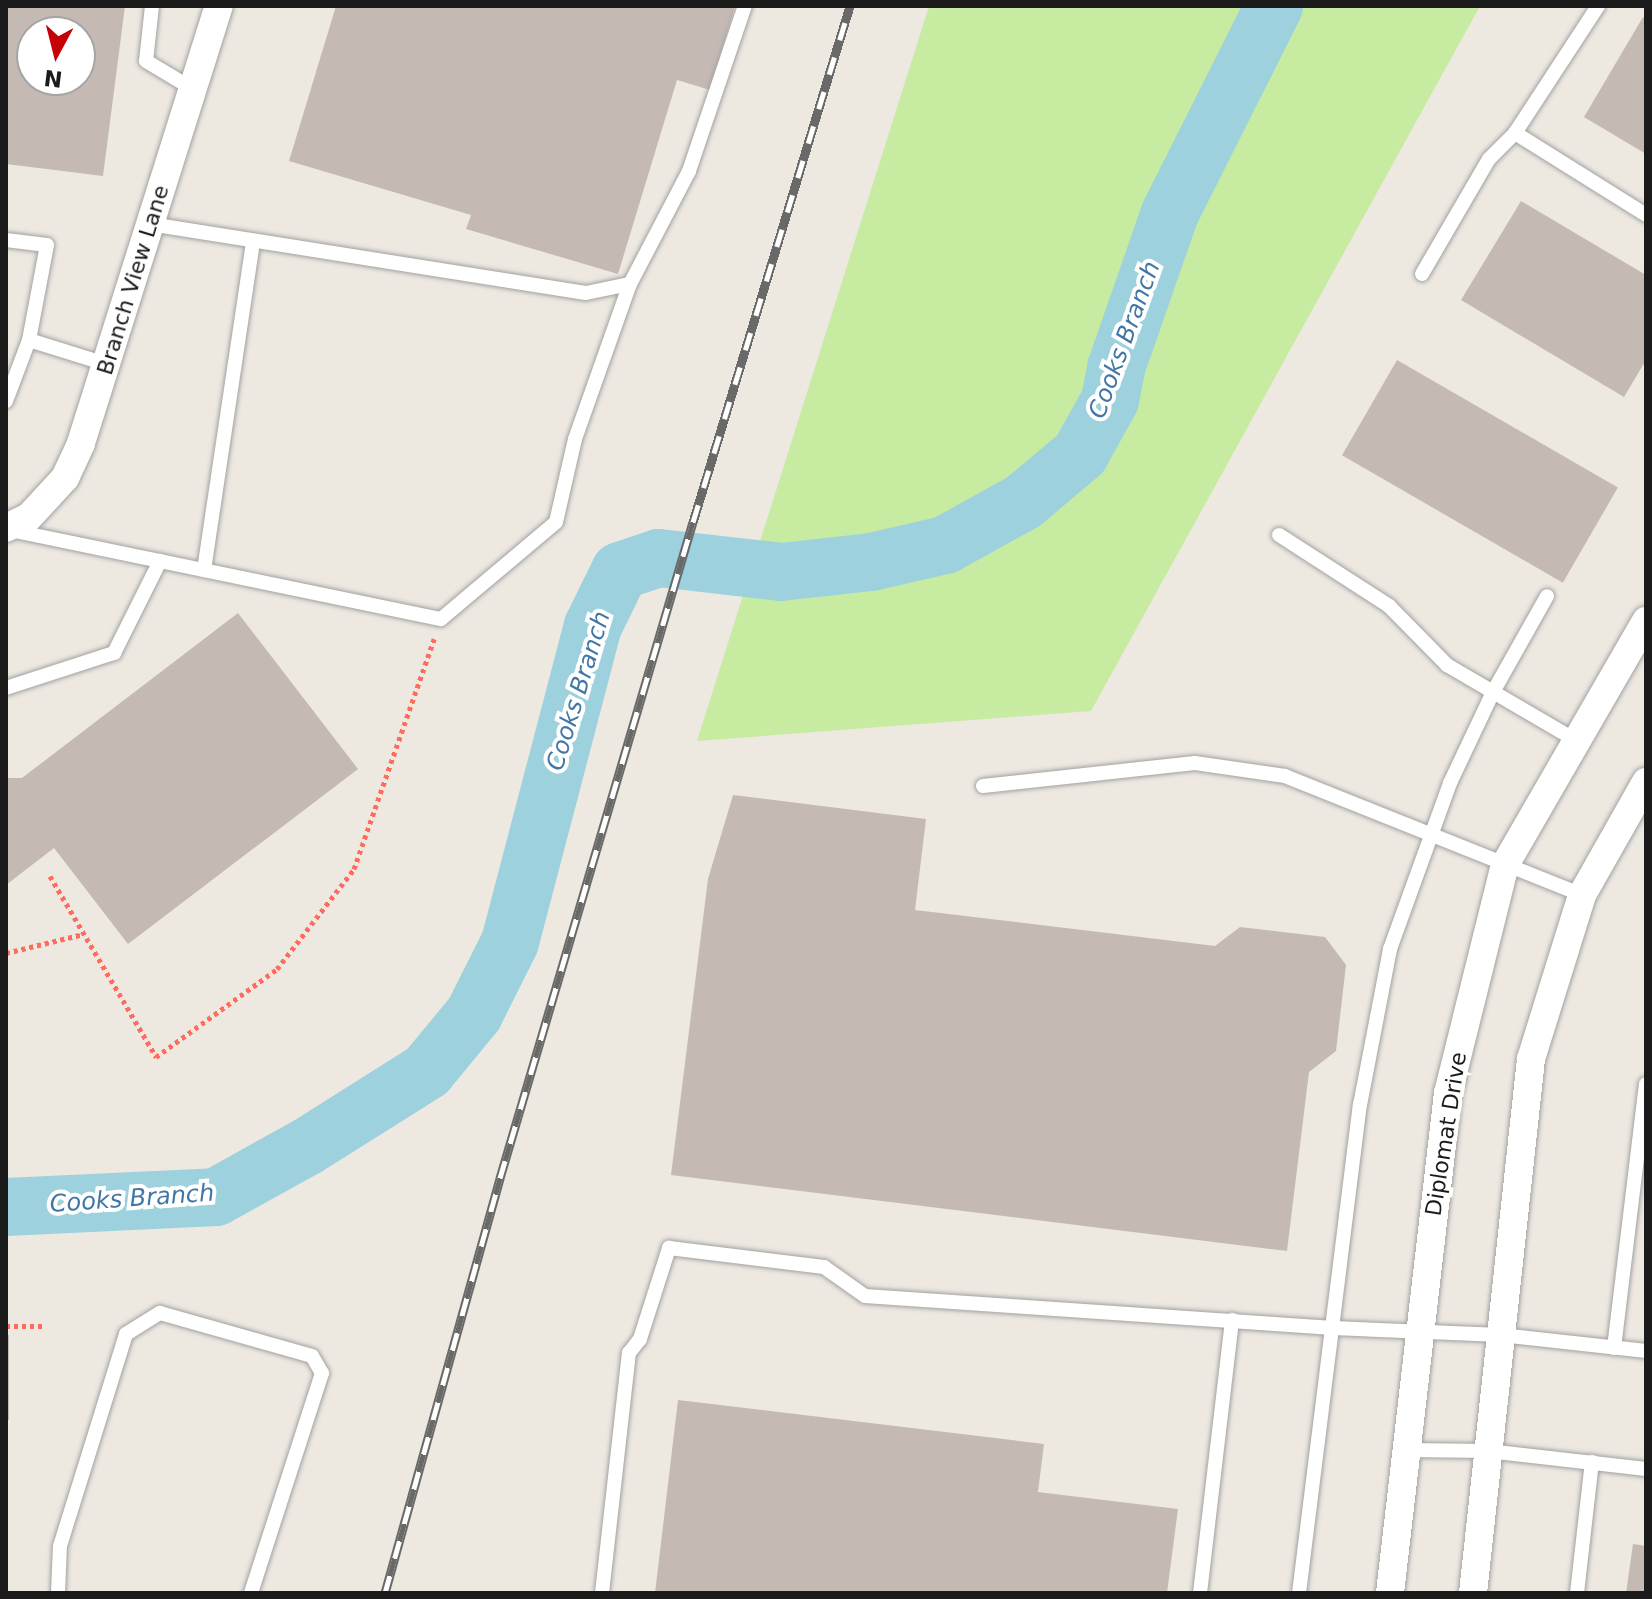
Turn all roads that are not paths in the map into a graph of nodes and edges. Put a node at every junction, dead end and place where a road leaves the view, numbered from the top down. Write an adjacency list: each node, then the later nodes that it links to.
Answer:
1 (152, 6): 5 (lane)
2 (219, 6): 5 (street, Branch View Lane)
3 (745, 6): 12 (lane)
4 (1598, 6): 6 (lane)
5 (193, 89): 8 (street, Branch View Lane)
6 (1515, 133): 7 (lane); 11 (lane)
7 (1646, 215)
8 (150, 224): 10 (lane); 14 (street, Branch View Lane)
9 (6, 240): 13 (lane)
10 (253, 241): 12 (lane); 19 (lane)
11 (1422, 274)
12 (630, 284): 19 (lane)
13 (29, 340): 14 (lane); 15 (lane)
14 (106, 364): 16 (street, Branch View Lane)
15 (6, 401)
16 (6, 529): 18 (lane)
17 (1279, 535): 23 (lane)
18 (160, 561): 19 (lane); 22 (lane)
19 (204, 570)
20 (1547, 596): 23 (lane)
21 (1646, 621): 24 (street, Diplomat Drive)
22 (6, 688)
23 (1493, 692): 24 (lane); 27 (lane)
24 (1577, 741): 28 (street, Diplomat Drive)
25 (1646, 782): 29 (street)
26 (983, 786): 27 (lane)
27 (1431, 835): 28 (lane); 32 (lane)
28 (1505, 865): 29 (lane); 33 (street, Diplomat Drive)
29 (1582, 895): 34 (street)
30 (1646, 1084): 35 (lane)
31 (1232, 1320): 32 (lane); 43 (lane); 44 (lane)
32 (1333, 1328): 33 (lane); 45 (lane)
33 (1419, 1332): 34 (lane); 37 (street, Diplomat Drive)
34 (1501, 1335): 35 (lane); 38 (street)
35 (1614, 1348): 36 (lane)
36 (1646, 1351)
37 (1408, 1450): 38 (lane); 46 (street, Diplomat Drive)
38 (1488, 1451): 39 (lane); 47 (street)
39 (1592, 1462): 40 (lane); 48 (lane)
40 (1646, 1469)
41 (58, 1593): 42 (lane)
42 (251, 1593)
43 (602, 1593)
44 (1200, 1593)
45 (1299, 1593)
46 (1390, 1593)
47 (1473, 1593)
48 (1577, 1593)

